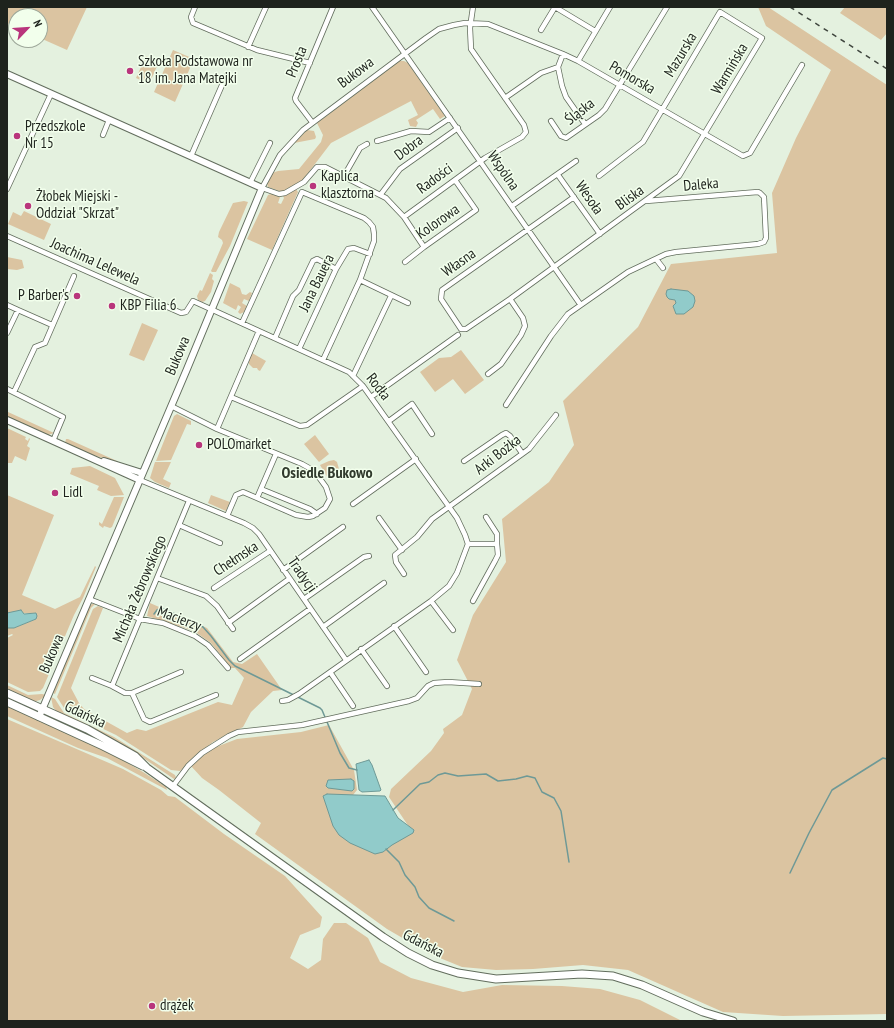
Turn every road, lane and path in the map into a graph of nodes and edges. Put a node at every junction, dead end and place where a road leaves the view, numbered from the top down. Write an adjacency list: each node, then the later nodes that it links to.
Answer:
1 (195, 7): 13 (street)
2 (266, 7): 13 (street)
3 (333, 7): 17 (street, Prosta)
4 (372, 7): 14 (street, Wspólna)
5 (472, 7): 10 (street)
6 (555, 7): 11 (street); 12 (street)
7 (610, 7): 12 (street)
8 (667, 7): 22 (street, Śląska)
9 (720, 12): 25 (street, Mazurska); 32 (street, Warmińska)
10 (472, 22): 14 (street, Pomorska); 15 (street, Pomorska); 24 (street)
11 (541, 30)
12 (595, 31): 16 (street)
13 (248, 47): 17 (street)
14 (405, 53): 26 (street, Wspólna); 29 (street, Bukowa)
15 (563, 54): 16 (street, Pomorska); 19 (street)
16 (578, 61): 22 (street, Pomorska)
17 (310, 63): 29 (street, Prosta)
18 (802, 65): 32 (street, Pomorska)
19 (558, 67): 24 (street); 30 (street)
20 (7, 74): 23 (street)
21 (226, 76): 37 (street)
22 (620, 85): 25 (street, Pomorska); 30 (street, Śląska)
23 (51, 94): 27 (street); 47 (street)
24 (506, 98): 38 (street, Radości)
25 (662, 110): 32 (street, Pomorska); 42 (street, Mazurska)
26 (450, 118): 31 (street, Wspólna); 34 (street)
27 (109, 120): 33 (street); 37 (street)
28 (551, 121): 30 (street, Śląska)
29 (312, 122): 45 (street, Bukowa)
30 (585, 124)
31 (458, 128): 38 (street, Wspólna); 48 (street, Dobra)
32 (705, 134): 46 (street, Bliska)
33 (102, 135)
34 (377, 141)
35 (270, 143): 44 (street)
36 (367, 144): 41 (street)
37 (191, 156): 44 (street)
38 (481, 161): 43 (street, Radości); 52 (street, Wspólna)
39 (576, 161): 40 (street)
40 (558, 175): 49 (street, Wesoła); 52 (street)
41 (344, 176): 45 (street); 48 (street)
42 (599, 176)
43 (455, 180): 53 (street, Radości); 57 (street, Kolorowa)
44 (250, 182): 45 (street)
45 (262, 188): 72 (street, Bukowa)
46 (664, 188): 50 (street); 51 (street, Bliska)
47 (7, 189)
48 (381, 194): 53 (street)
49 (574, 197): 54 (street, Własna); 55 (street, Wesoła)
50 (669, 199): 51 (street, Daleka); 59 (street, Daleka)
51 (646, 201): 55 (street, Bliska)
52 (512, 206): 54 (street, Wspólna)
53 (404, 217): 57 (street)
54 (528, 229): 61 (street, Wspólna); 75 (street, Własna)
55 (600, 234): 61 (street, Bliska)
56 (7, 236): 72 (street, Joachima Lelewela)
57 (424, 247): 60 (street, Kolorowa)
58 (370, 254): 63 (street, Jana Bauera); 65 (street); 73 (street)
59 (656, 259): 62 (street); 69 (street)
60 (405, 262)
61 (555, 267): 67 (street, Bliska); 69 (street, Wspólna)
62 (663, 268)
63 (336, 269): 79 (street); 80 (street, Jana Bauera)
64 (74, 276): 74 (street)
65 (360, 280): 66 (street); 81 (street)
66 (391, 296): 68 (street); 83 (street)
67 (510, 299): 75 (street, Bliska); 82 (street)
68 (408, 303)
69 (580, 304): 89 (street)
70 (7, 305): 71 (street)
71 (18, 310): 74 (street); 77 (street)
72 (212, 310): 73 (street, Rodła); 90 (street, Bukowa)
73 (242, 323): 76 (street, Rodła)
74 (52, 325): 86 (street)
75 (461, 329)
76 (259, 331): 79 (street, Rodła); 87 (street)
77 (7, 333)
78 (458, 335): 88 (street)
79 (275, 338): 80 (street, Rodła)
80 (299, 349): 81 (street, Rodła)
81 (323, 360): 83 (street, Rodła)
82 (488, 374)
83 (353, 376): 84 (street, Rodła)
84 (363, 386): 87 (street); 88 (street, Rodła)
85 (7, 389): 86 (street)
86 (14, 392): 96 (street)
87 (230, 397): 94 (street)
88 (371, 398): 93 (street, Rodła)
89 (506, 405)
90 (171, 406): 94 (street); 102 (street, Bukowa)
91 (556, 415): 97 (street, Arki Bożka)
92 (7, 420): 96 (street)
93 (389, 421): 95 (street); 100 (street, Rodła)
94 (217, 429): 98 (street)
95 (432, 434)
96 (53, 441): 99 (street)
97 (522, 453): 101 (street); 108 (street, Arki Bożka)
98 (276, 454): 104 (street); 109 (street)
99 (87, 457): 102 (street); 103 (street)
100 (416, 459): 107 (street); 108 (street, Rodła)
101 (464, 462)
102 (142, 473): 103 (street, Bukowa)
103 (140, 480): 106 (street, Tradycji); 127 (street, Bukowa)
104 (262, 488): 105 (street); 109 (street)
105 (257, 498): 109 (street); 110 (street)
106 (189, 501): 110 (street, Tradycji); 113 (street, Michała Żebrowskiego)
107 (353, 504)
108 (450, 507): 116 (street, Rodła); 118 (street, Arki Bożka)
109 (317, 514)
110 (227, 516): 119 (street, Tradycji)
111 (486, 517): 117 (street)
112 (379, 518): 118 (street)
113 (179, 525): 115 (street); 123 (street, Michała Żebrowskiego)
114 (344, 527): 121 (street)
115 (220, 542)
116 (468, 544): 117 (street); 129 (street)
117 (497, 544): 130 (street)
118 (402, 550): 122 (street)
119 (273, 551): 121 (street, Tradycji); 126 (street, Chełmska)
120 (369, 556): 128 (street)
121 (283, 570): 124 (street, Tradycji)
122 (404, 574)
123 (157, 578): 132 (street, Michała Żebrowskiego); 133 (street)
124 (289, 579): 128 (street, Tradycji); 133 (street)
125 (384, 583): 135 (street)
126 (214, 588)
127 (89, 599): 132 (street, Macierzy); 155 (street, Bukowa)
128 (304, 599): 131 (street, Tradycji)
129 (431, 601): 134 (street); 137 (street)
130 (473, 601)
131 (310, 608): 135 (street, Tradycji); 139 (street)
132 (140, 618): 141 (street, Macierzy); 147 (street, Michała Żebrowskiego)
133 (228, 623): 136 (street)
134 (394, 626): 138 (street); 144 (street)
135 (323, 627): 140 (street, Tradycji)
136 (233, 629)
137 (453, 630)
138 (361, 649): 140 (street); 148 (street)
139 (240, 659)
140 (346, 660): 143 (street)
141 (228, 668)
142 (181, 672): 150 (street)
143 (330, 672): 152 (street); 154 (street)
144 (426, 672)
145 (92, 678): 147 (street)
146 (479, 684): 158 (street)
147 (112, 686): 150 (street)
148 (387, 686)
149 (7, 693): 155 (main road, Gdańska)
150 (132, 693): 151 (street)
151 (216, 694)
152 (282, 701)
153 (7, 702): 156 (main road, Gdańska)
154 (353, 706)
155 (43, 709): 156 (street, Bukowa); 157 (main road, Gdańska)
156 (39, 717): 157 (main road, Gdańska)
157 (147, 768): 158 (main road, Gdańska)
158 (173, 786): 159 (main road, Gdańska)
159 (733, 1021)

